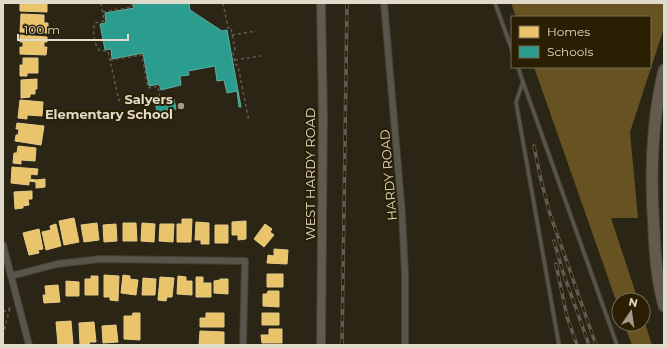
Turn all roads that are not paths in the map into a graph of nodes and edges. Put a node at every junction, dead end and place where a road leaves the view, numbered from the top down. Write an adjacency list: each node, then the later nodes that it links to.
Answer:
1 (321, 3): 13 (main road, WEST HARDY ROAD)
2 (384, 3): 14 (street, HARDY ROAD)
3 (495, 3): 4 (lane)
4 (511, 47)
5 (518, 68): 7 (lane)
6 (664, 70): 10 (highway)
7 (523, 82): 15 (lane); 16 (lane)
8 (3, 245): 9 (street)
9 (11, 276): 11 (street); 12 (street)
10 (664, 306)
11 (29, 345)
12 (243, 345)
13 (321, 345)
14 (405, 345)
15 (559, 345)
16 (617, 345)

